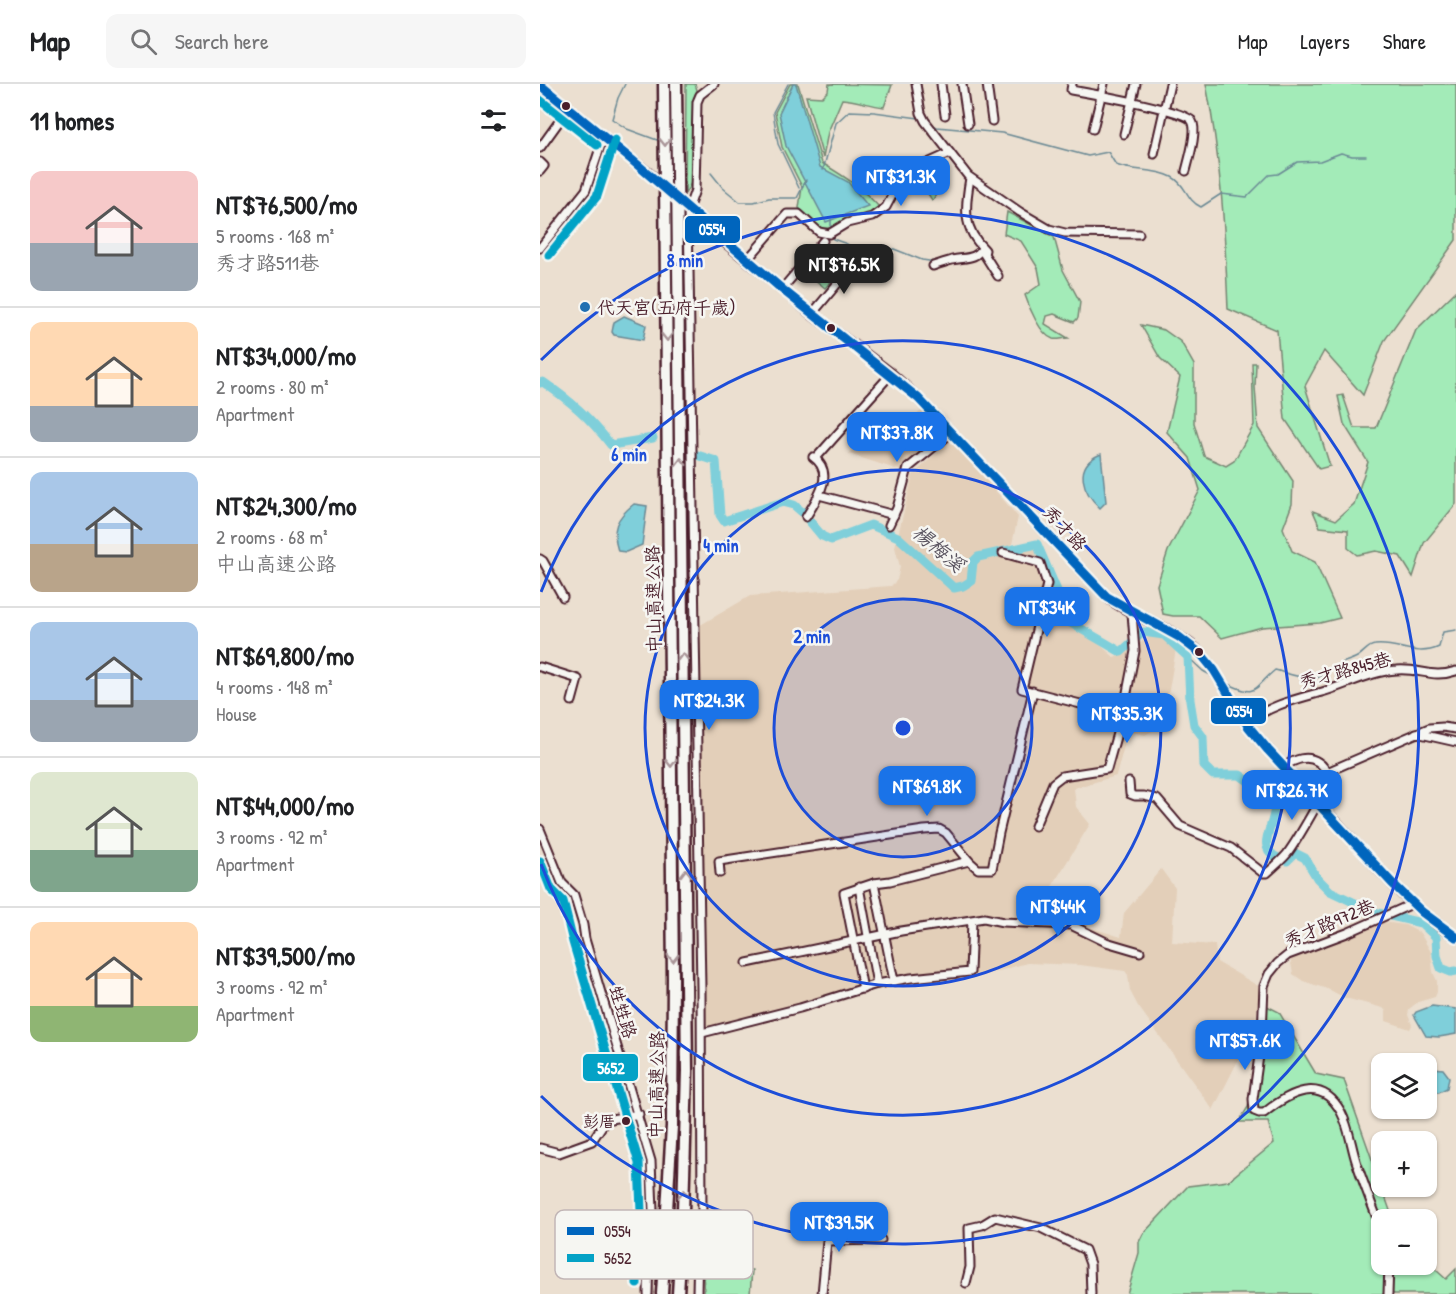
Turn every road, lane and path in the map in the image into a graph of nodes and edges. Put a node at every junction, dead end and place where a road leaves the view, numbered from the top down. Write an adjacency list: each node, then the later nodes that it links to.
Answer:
1 (664, 84): 87 (highway, 中山高速公路, one-way to 87)
2 (676, 84): 88 (highway, 中山高速公路, one-way to 2)
3 (714, 84): 31 (street)
4 (916, 84): 24 (street)
5 (941, 84): 17 (street)
6 (962, 84): 19 (street)
7 (987, 84): 18 (street)
8 (1104, 84): 13 (street)
9 (1136, 84): 14 (street)
10 (1170, 84): 16 (street)
11 (541, 87): 15 (main road)
12 (1071, 87): 13 (street)
13 (1101, 96): 14 (street); 20 (street)
14 (1132, 103): 16 (street); 21 (street)
15 (568, 109): 22 (main road); 23 (street)
16 (1165, 110): 25 (street); 28 (street)
17 (945, 115)
18 (992, 121)
19 (968, 124)
20 (1093, 129)
21 (1124, 134)
22 (604, 136): 29 (main road); 34 (street)
23 (540, 148)
24 (950, 153): 30 (street); 36 (street)
25 (1154, 154)
26 (540, 162): 27 (street)
27 (540, 171)
28 (1186, 171)
29 (653, 177)
30 (970, 178): 32 (street); 35 (street)
31 (684, 207): 36 (main road, 秀才路); 82 (street)
32 (1138, 234)
33 (823, 241): 40 (street)
34 (540, 248)
35 (982, 248): 38 (street); 39 (street)
36 (748, 259): 40 (main road, 秀才路)
37 (858, 260): 41 (street)
38 (933, 266)
39 (998, 276)
40 (782, 289): 41 (main road, 秀才路)
41 (812, 314): 42 (main road, 秀才路)
42 (891, 374): 43 (main road, 秀才路); 44 (street)
43 (951, 433): 45 (street); 51 (main road, 秀才路)
44 (819, 495): 45 (street); 46 (street)
45 (894, 515): 47 (street)
46 (806, 517)
47 (889, 525)
48 (1004, 553): 54 (street)
49 (540, 559): 50 (street)
50 (563, 597)
51 (1132, 613): 56 (street); 57 (main road, 秀才路)
52 (540, 667): 55 (street)
53 (1456, 671): 57 (street, 秀才路845巷)
54 (1033, 691): 56 (street); 67 (street)
55 (572, 701)
56 (1124, 708): 65 (street)
57 (1246, 723): 61 (main road, 秀才路)
58 (1456, 729): 59 (street)
59 (1416, 733): 60 (street); 62 (street)
60 (1456, 742)
61 (1284, 766): 62 (street); 64 (main road, 秀才路)
62 (1327, 772): 64 (street)
63 (1128, 782): 64 (street)
64 (1317, 802): 71 (main road, 秀才路)
65 (1035, 826)
66 (540, 829): 83 (street, 甡甡路)
67 (969, 861): 68 (street); 69 (street)
68 (720, 873)
69 (874, 883): 70 (street); 73 (street)
70 (859, 887): 75 (street); 76 (street)
71 (1412, 904): 74 (main road, 秀才路); 85 (street, 秀才路972巷)
72 (972, 921): 73 (street); 77 (street); 79 (street)
73 (885, 935): 75 (street); 79 (street)
74 (1456, 937)
75 (868, 939): 76 (street); 80 (street)
76 (852, 942): 78 (street); 81 (street)
77 (1140, 952)
78 (747, 963)
79 (894, 981): 80 (street)
80 (878, 984): 81 (street)
81 (863, 989): 82 (street)
82 (702, 1033): 89 (street)
83 (639, 1114): 84 (street); 86 (street, 甡甡路)
84 (540, 1148)
85 (1374, 1209)
86 (653, 1210)
87 (667, 1210)
88 (683, 1210)
89 (702, 1210)
90 (881, 1240): 101 (street)
91 (1389, 1275): 103 (street)
92 (649, 1279): 97 (street, 甡甡路)
93 (663, 1279): 98 (highway, 中山高速公路, one-way to 98)
94 (679, 1279): 99 (highway, 中山高速公路, one-way to 94)
95 (697, 1279): 100 (street)
96 (966, 1283): 102 (street)
97 (648, 1294)
98 (662, 1294)
99 (678, 1294)
100 (697, 1294)
101 (822, 1294)
102 (1091, 1294)
103 (1388, 1294)

